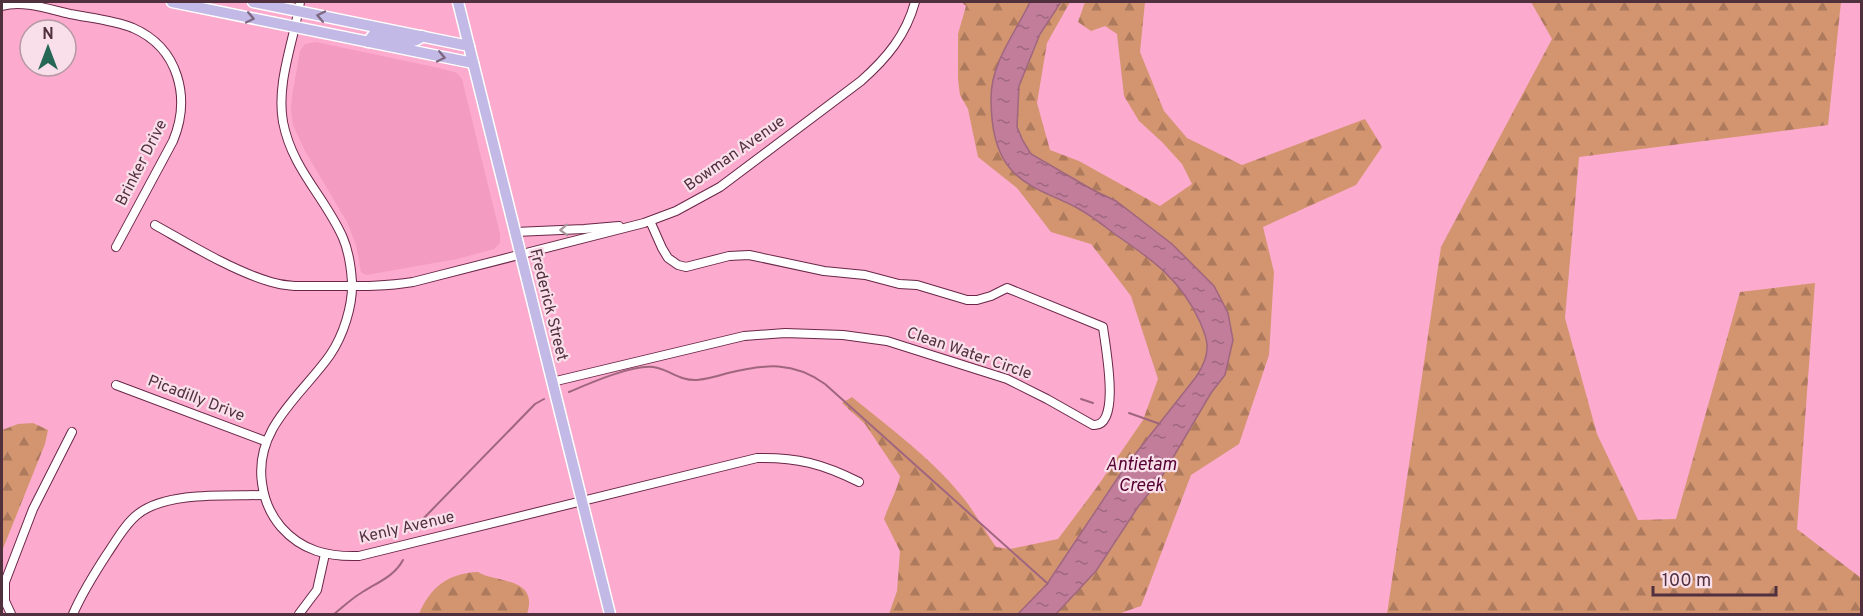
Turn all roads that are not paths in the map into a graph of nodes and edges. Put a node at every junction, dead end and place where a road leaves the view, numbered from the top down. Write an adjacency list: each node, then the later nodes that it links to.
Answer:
1 (172, 2): 7 (main road, one-way to 7)
2 (253, 2): 6 (main road)
3 (458, 2): 10 (main road, Frederick Street)
4 (915, 2): 12 (street, Bowman Avenue)
5 (2, 6): 15 (street, Brinker Drive)
6 (299, 6): 7 (street, Kenly Avenue); 8 (main road, one-way to 6)
7 (295, 27): 9 (main road); 17 (street, Kenly Avenue)
8 (422, 36): 9 (main road); 10 (main road)
9 (368, 42): 11 (main road, one-way to 11)
10 (470, 46): 11 (main road, Frederick Street)
11 (473, 63): 14 (main road, Frederick Street)
12 (647, 222): 14 (street, one-way to 14); 16 (street, Bowman Avenue); 18 (street, Clean Water Circle)
13 (155, 225): 17 (street, Bowman Avenue)
14 (515, 232): 16 (main road, Frederick Street)
15 (116, 247)
16 (520, 255): 17 (street, Bowman Avenue); 18 (main road, Frederick Street)
17 (352, 286): 21 (street, Kenly Avenue)
18 (552, 382): 24 (main road, Frederick Street)
19 (116, 385): 21 (street, Picadilly Drive)
20 (72, 432): 26 (street)
21 (265, 441): 23 (street, Kenly Avenue)
22 (859, 482): 24 (street, Kenly Avenue)
23 (264, 495): 25 (street, Kenly Avenue); 27 (street)
24 (583, 500): 25 (street, Kenly Avenue); 29 (main road, Frederick Street)
25 (325, 554): 28 (street)
26 (11, 615)
27 (73, 615)
28 (299, 615)
29 (610, 615)

